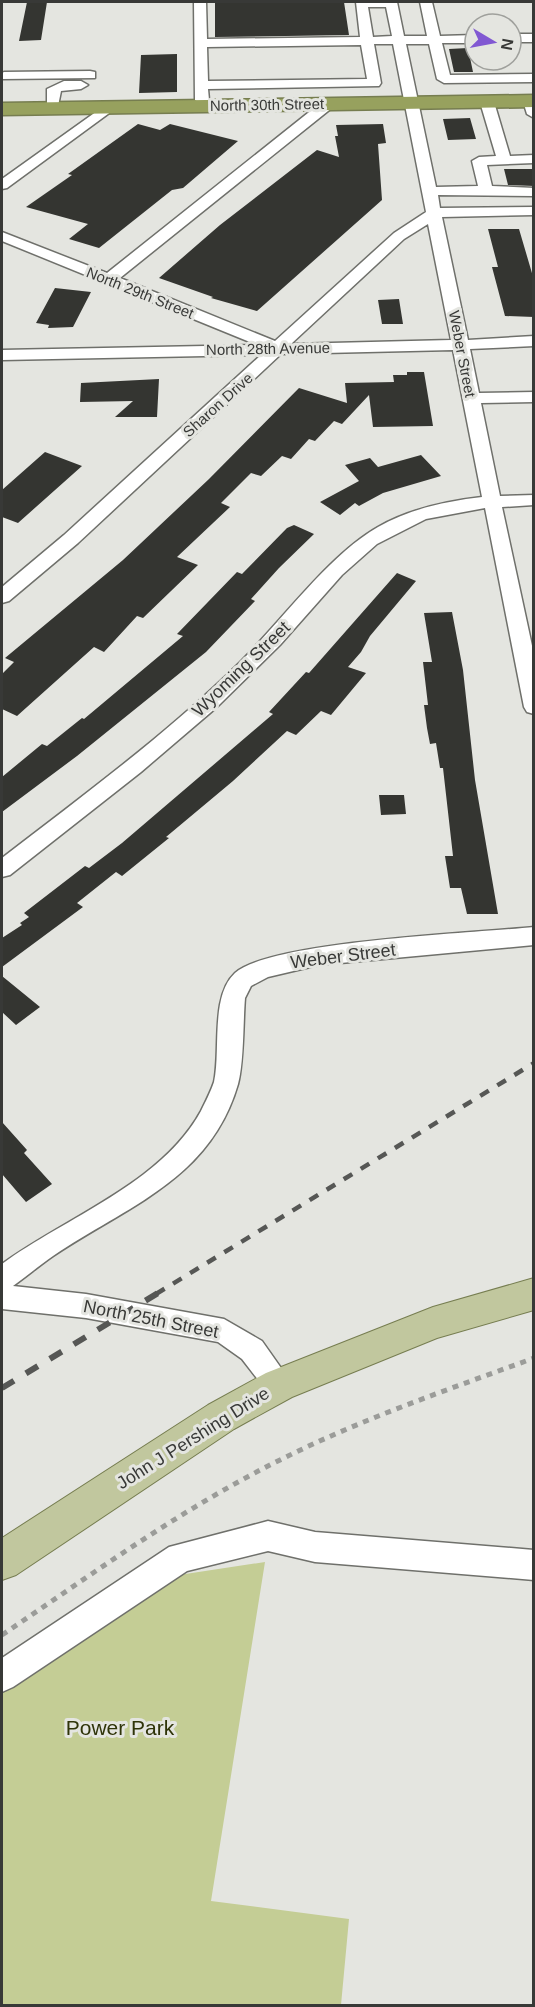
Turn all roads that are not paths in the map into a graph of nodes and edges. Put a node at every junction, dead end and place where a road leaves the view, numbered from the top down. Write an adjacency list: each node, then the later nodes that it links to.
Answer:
1 (200, 2): 8 (street)
2 (391, 2): 6 (street); 7 (street, Weber Street)
3 (426, 2): 4 (street)
4 (434, 39): 5 (street); 7 (street); 11 (street)
5 (463, 39)
6 (368, 40): 7 (street); 8 (street); 16 (street)
7 (399, 40): 16 (street, Weber Street)
8 (201, 44): 17 (street)
9 (463, 44): 11 (street)
10 (486, 72): 14 (street)
11 (442, 74): 14 (street)
12 (4, 76): 13 (street)
13 (90, 76): 23 (street); 24 (street)
14 (487, 78): 15 (street)
15 (534, 78)
16 (391, 82): 17 (street); 19 (street, Weber Street)
17 (202, 85): 22 (street)
18 (487, 102): 19 (highway, North 30th Street); 21 (highway, North 30th Street); 27 (street)
19 (412, 103): 20 (highway, North 30th Street); 30 (street, Weber Street)
20 (328, 104): 22 (highway, North 30th Street); 35 (street)
21 (532, 105)
22 (203, 106): 24 (highway, North 30th Street)
23 (52, 108): 24 (highway, North 30th Street); 25 (highway, North 30th Street)
24 (97, 108): 28 (street)
25 (2, 109)
26 (534, 159): 27 (street)
27 (504, 160): 29 (street)
28 (2, 185)
29 (486, 190): 30 (street); 31 (street)
30 (430, 191): 33 (street, Weber Street)
31 (534, 192)
32 (534, 212): 33 (street)
33 (435, 213): 37 (street, Weber Street); 38 (street, Sharon Drive)
34 (2, 236): 35 (street, North 29th Street)
35 (108, 280): 38 (street, North 29th Street)
36 (534, 341): 37 (street, North 28th Avenue)
37 (460, 344): 38 (street, North 28th Avenue); 41 (street, Weber Street)
38 (279, 348): 39 (street, North 28th Avenue); 44 (street, Sharon Drive)
39 (2, 354)
40 (534, 397): 41 (street)
41 (471, 398): 43 (street, Weber Street)
42 (534, 500): 43 (street, Wyoming Street)
43 (492, 502): 45 (street, Weber Street); 46 (street, Wyoming Street)
44 (2, 597)
45 (533, 702)
46 (2, 869)
47 (534, 936): 48 (street, Weber Street)
48 (2, 1279)
49 (534, 1294): 51 (main road, John J Pershing Drive)
50 (2, 1297): 51 (street, North 25th Street)
51 (279, 1385): 52 (main road, John J Pershing Drive)
52 (2, 1561)
53 (534, 1565): 54 (street)
54 (2, 1676)

